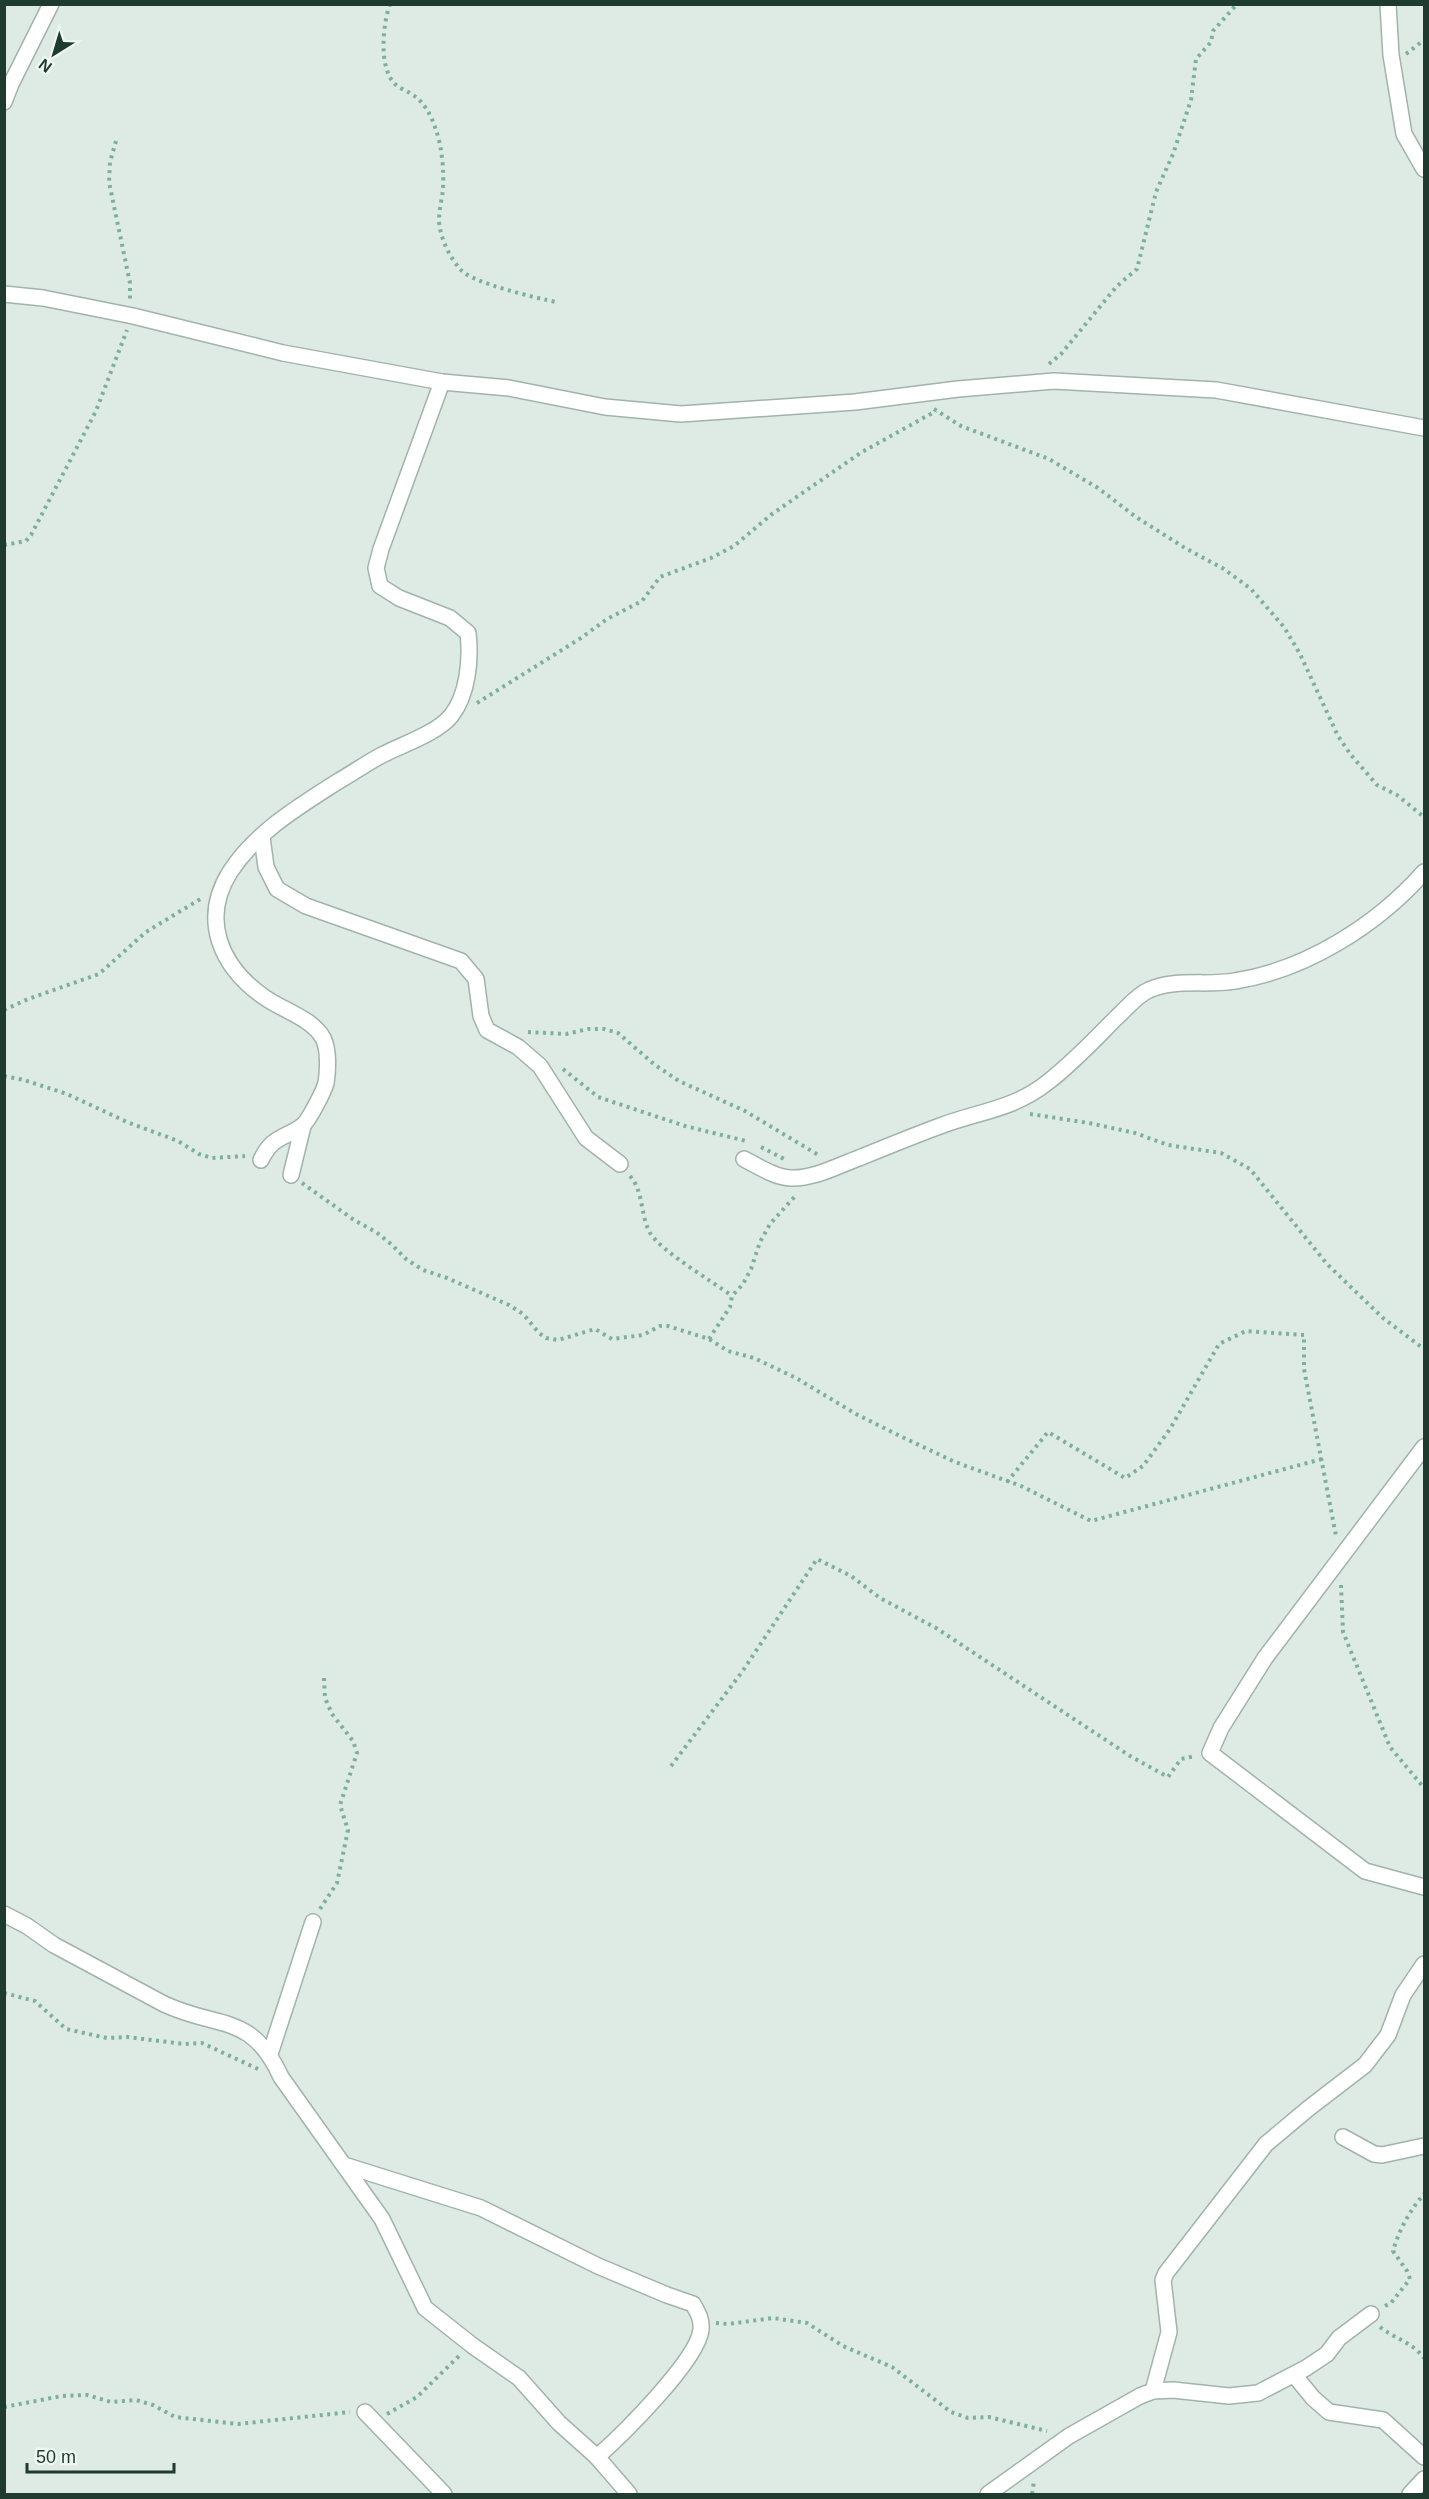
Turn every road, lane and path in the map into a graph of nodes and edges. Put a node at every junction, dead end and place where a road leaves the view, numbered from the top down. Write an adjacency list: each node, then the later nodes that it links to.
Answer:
1 (51, 4): 7 (street)
2 (390, 4): 11 (path)
3 (1237, 4): 14 (path)
4 (1389, 4): 9 (street)
5 (1418, 46): 6 (path)
6 (1425, 50)
7 (4, 102)
8 (116, 141): 12 (path)
9 (1425, 169)
10 (4, 294): 12 (street)
11 (556, 302)
12 (133, 316): 13 (street); 18 (path)
13 (442, 382): 15 (street); 19 (street)
14 (1043, 382): 15 (street); 17 (street)
15 (918, 394): 16 (path)
16 (936, 411): 19 (path); 20 (path)
17 (1425, 428)
18 (4, 545)
19 (450, 718): 21 (street)
20 (1425, 817)
21 (262, 837): 23 (street); 26 (street)
22 (1425, 872): 35 (street)
23 (221, 888): 24 (path); 29 (street)
24 (4, 1010)
25 (519, 1031): 35 (path)
26 (540, 1066): 30 (path); 34 (street)
27 (4, 1076): 33 (path)
28 (1027, 1114): 41 (path)
29 (303, 1126): 33 (street); 36 (street)
30 (749, 1142)
31 (759, 1146): 38 (path)
32 (744, 1159): 38 (street)
33 (261, 1160)
34 (620, 1164): 39 (path)
35 (839, 1166): 37 (street)
36 (291, 1175): 40 (path)
37 (814, 1176): 38 (street); 39 (path)
38 (793, 1178)
39 (732, 1296): 40 (path)
40 (709, 1340): 44 (path)
41 (1425, 1348)
42 (1425, 1447): 45 (street)
43 (1322, 1459): 44 (path); 44 (path); 45 (path)
44 (1006, 1482)
45 (1340, 1555): 47 (street); 49 (path)
46 (324, 1678): 52 (path)
47 (1210, 1753): 48 (path); 50 (street)
48 (671, 1766)
49 (1425, 1788)
50 (1425, 1887)
51 (4, 1914): 55 (street)
52 (313, 1922): 55 (street)
53 (1425, 1964): 66 (street)
54 (4, 1993): 56 (path)
55 (270, 2054): 56 (street)
56 (281, 2076): 59 (street)
57 (1343, 2137): 58 (street)
58 (1425, 2146)
59 (345, 2165): 62 (street); 63 (street)
60 (1425, 2194): 61 (path)
61 (1371, 2314): 64 (path); 65 (street)
62 (701, 2318): 69 (path); 70 (street)
63 (473, 2346): 68 (path); 70 (street)
64 (1425, 2358)
65 (1295, 2376): 66 (street); 71 (street)
66 (1154, 2391): 69 (street)
67 (4, 2407): 68 (path)
68 (365, 2412): 73 (street)
69 (1069, 2436): 75 (street)
70 (597, 2457): 74 (street)
71 (1425, 2457)
72 (1425, 2479): 76 (street)
73 (444, 2494)
74 (629, 2494)
75 (988, 2494)
76 (1410, 2494)

